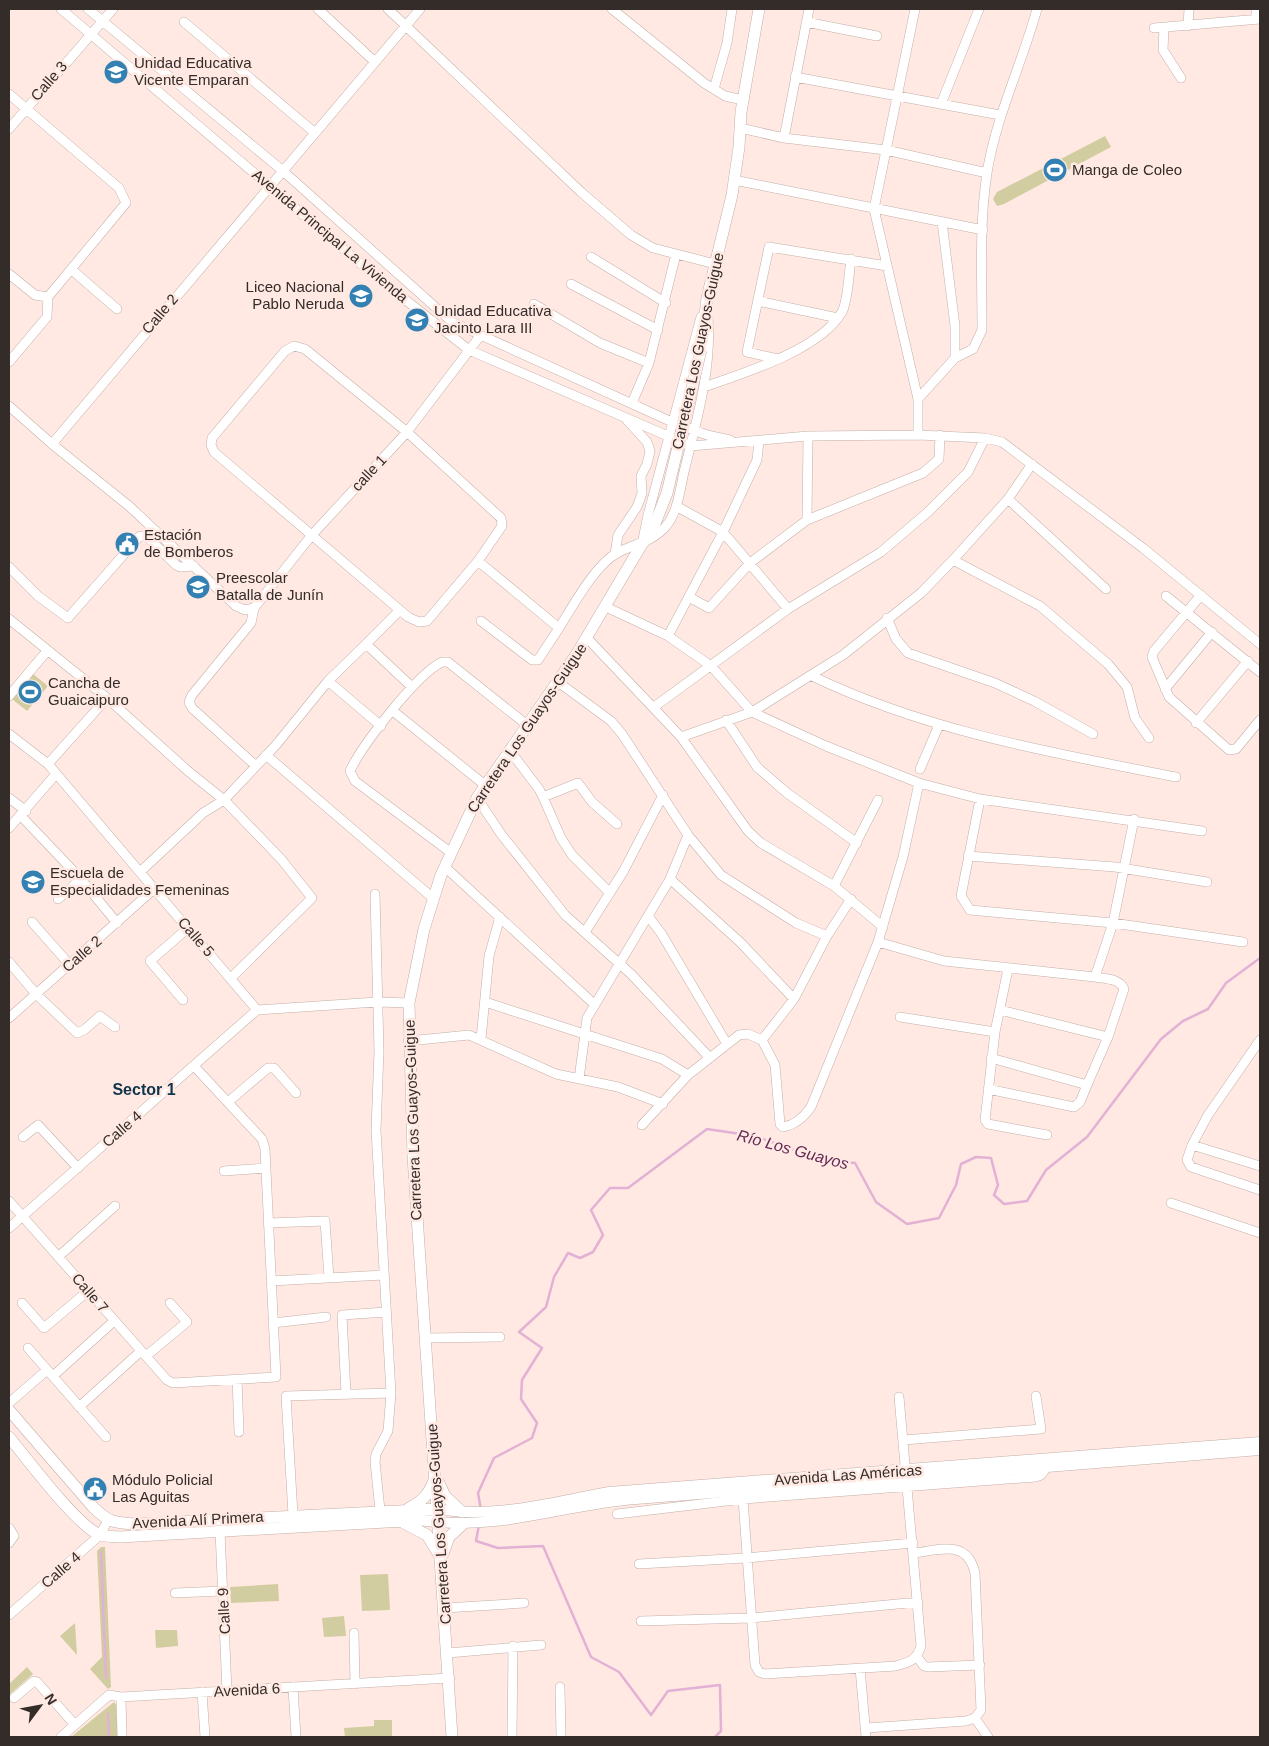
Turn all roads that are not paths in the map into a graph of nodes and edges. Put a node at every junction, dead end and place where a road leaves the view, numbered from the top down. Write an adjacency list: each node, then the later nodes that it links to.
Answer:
1 (60, 9): 24 (street, Avenida Principal La Vivienda)
2 (88, 9): 17 (street, Avenida Principal La Vivienda)
3 (112, 9): 17 (street, Calle 3)
4 (318, 9): 26 (street)
5 (388, 9): 20 (street)
6 (420, 9): 20 (street)
7 (612, 9): 29 (street)
8 (732, 9): 29 (street)
9 (759, 9): 32 (main road, Carretera Los Guayos-Guigue)
10 (808, 9): 19 (street)
11 (916, 9): 31 (street)
12 (979, 9): 33 (street)
13 (1037, 9): 35 (street)
14 (1189, 9): 21 (street)
15 (1256, 9): 16 (street)
16 (1258, 19): 21 (street)
17 (103, 21): 24 (street, Calle 3); 41 (street, Avenida Principal La Vivienda)
18 (184, 22): 38 (street)
19 (806, 22): 25 (street); 27 (street)
20 (406, 26): 26 (street); 48 (street)
21 (1188, 26): 23 (street)
22 (1154, 28): 23 (street)
23 (1164, 28): 28 (street)
24 (90, 34): 34 (street, Calle 3); 44 (street, Avenida Principal La Vivienda)
25 (877, 36)
26 (375, 62): 38 (street)
27 (795, 78): 31 (street); 39 (street)
28 (1181, 78)
29 (714, 89): 32 (street)
30 (9, 94): 34 (street)
31 (898, 95): 33 (street); 40 (street)
32 (743, 100): 36 (main road, Carretera Los Guayos-Guigue)
33 (941, 104): 35 (street)
34 (26, 109): 37 (street, Calle 3); 53 (street)
35 (1000, 115): 42 (street)
36 (740, 128): 39 (street); 43 (main road, Carretera Los Guayos-Guigue)
37 (9, 129)
38 (315, 133): 41 (street)
39 (784, 138): 40 (street)
40 (886, 150): 42 (street); 45 (street)
41 (283, 171): 44 (street, Calle 2); 64 (street, Avenida Principal La Vivienda)
42 (987, 173): 47 (street)
43 (734, 180): 45 (street); 51 (main road, Carretera Los Guayos-Guigue)
44 (270, 185): 65 (street, Avenida Principal La Vivienda); 85 (street, Calle 2)
45 (874, 209): 46 (street); 52 (street)
46 (942, 222): 47 (street); 66 (street)
47 (982, 230): 66 (street)
48 (676, 254): 51 (street); 59 (street)
49 (590, 257): 59 (street)
50 (851, 259): 52 (street); 58 (street); 62 (street)
51 (715, 264): 57 (main road, Carretera Los Guayos-Guigue)
52 (888, 266): 71 (street)
53 (72, 270): 56 (street); 61 (street)
54 (9, 274): 56 (street)
55 (571, 284): 63 (street)
56 (48, 297): 68 (street)
57 (707, 298): 70 (street); 75 (street); 93 (main road, Carretera Los Guayos-Guigue, bridge)
58 (758, 301): 62 (street); 67 (street)
59 (666, 303): 63 (street)
60 (534, 304): 69 (street)
61 (117, 309)
62 (838, 318): 67 (street)
63 (658, 330): 69 (street)
64 (480, 336): 65 (street, calle 1); 72 (street, Avenida Principal La Vivienda)
65 (469, 350): 74 (street, Avenida Principal La Vivienda); 77 (street, calle 1)
66 (955, 358): 71 (street)
67 (778, 359): 70 (street)
68 (9, 362)
69 (649, 364): 72 (street)
70 (704, 387): 76 (street)
71 (918, 399): 78 (street)
72 (632, 403): 75 (street, Avenida Principal La Vivienda)
73 (9, 406): 85 (street)
74 (623, 415): 81 (street, Avenida Principal La Vivienda); 94 (street)
75 (672, 422): 76 (street, Avenida Principal La Vivienda); 81 (street)
76 (694, 431): 84 (street, Avenida Principal La Vivienda); 86 (street)
77 (407, 432): 92 (street, calle 1); 92 (street); 96 (street)
78 (918, 435): 79 (street, Avenida Principal La Vivienda); 80 (street, Avenida Principal La Vivienda)
79 (940, 435): 82 (street, Avenida Principal La Vivienda); 90 (street)
80 (808, 436): 83 (street, Avenida Principal La Vivienda); 90 (street)
81 (668, 437): 86 (street, Avenida Principal La Vivienda); 93 (street)
82 (985, 438): 87 (street, Avenida Principal La Vivienda); 106 (street)
83 (759, 441): 84 (street, Avenida Principal La Vivienda); 91 (street)
84 (742, 443): 86 (street, Avenida Principal La Vivienda)
85 (52, 444): 98 (street)
86 (691, 446): 89 (street)
87 (1032, 464): 88 (street); 101 (street, Avenida Principal La Vivienda)
88 (1008, 499): 95 (street); 100 (street)
89 (676, 506): 91 (street); 93 (street)
90 (807, 520): 97 (street)
91 (723, 532): 97 (street); 103 (street)
92 (312, 536): 104 (street, calle 1); 107 (street)
93 (642, 544): 94 (street); 105 (main road, Carretera Los Guayos-Guigue)
94 (615, 554): 112 (street)
95 (953, 560): 109 (street); 141 (street)
96 (478, 561): 107 (street); 112 (street)
97 (750, 563): 103 (street); 106 (street)
98 (194, 566): 99 (street); 104 (street)
99 (9, 567)
100 (1106, 589)
101 (1201, 595): 108 (street); 117 (street, Avenida Principal La Vivienda)
102 (1166, 596): 108 (street)
103 (689, 597): 114 (street)
104 (254, 608): 145 (street, calle 1)
105 (606, 608): 114 (street); 115 (main road, Carretera Los Guayos-Guigue)
106 (788, 609): 120 (street)
107 (400, 610): 116 (street)
108 (1187, 612): 113 (street); 126 (street)
109 (887, 618): 122 (street); 139 (street)
110 (9, 619): 118 (street)
111 (481, 621): 112 (street)
112 (560, 628)
113 (1212, 632): 119 (street); 126 (street)
114 (668, 636): 120 (street)
115 (587, 638): 124 (main road, Carretera Los Guayos-Guigue); 129 (street)
116 (366, 644): 123 (street); 125 (street)
117 (1260, 644)
118 (47, 650): 127 (street); 128 (street)
119 (1248, 661): 121 (street); 134 (street)
120 (711, 666): 129 (street); 131 (street)
121 (1260, 672)
122 (812, 676): 131 (street); 136 (street)
123 (328, 681): 137 (street); 143 (street)
124 (558, 682): 135 (main road, Carretera Los Guayos-Guigue); 151 (street)
125 (412, 687): 130 (street); 135 (street)
126 (1166, 689): 134 (street)
127 (9, 696)
128 (107, 698): 144 (street); 156 (street)
129 (654, 707): 140 (street)
130 (393, 711): 137 (street); 150 (street)
131 (752, 712): 132 (street); 149 (street)
132 (726, 720): 140 (street); 164 (street)
133 (1260, 720): 134 (street)
134 (1196, 722)
135 (527, 725): 142 (main road, Carretera Los Guayos-Guigue)
136 (939, 725): 146 (street); 148 (street)
137 (381, 726): 165 (street)
138 (9, 734): 144 (street, Calle 5)
139 (1093, 734)
140 (681, 737): 173 (street)
141 (1149, 738)
142 (510, 751): 150 (main road, Carretera Los Guayos-Guigue); 152 (street)
143 (266, 755): 145 (street); 178 (street)
144 (48, 764): 147 (street, Calle 5)
145 (256, 766): 156 (street)
146 (920, 769)
147 (56, 774): 158 (street); 169 (street, Calle 5)
148 (1176, 777)
149 (919, 783): 155 (street); 185 (street)
150 (486, 786): 154 (main road, Carretera Los Guayos-Guigue)
151 (664, 795): 163 (street); 175 (street)
152 (542, 797): 160 (street); 175 (street)
153 (9, 798): 158 (street)
154 (478, 798): 165 (main road, Carretera Los Guayos-Guigue); 187 (street)
155 (980, 798): 159 (street); 166 (street)
156 (224, 800): 169 (street); 196 (street)
157 (878, 800): 164 (street)
158 (23, 814): 161 (street); 170 (street)
159 (1134, 819): 162 (street); 168 (street)
160 (617, 824)
161 (9, 828)
162 (1202, 831)
163 (688, 835): 171 (street); 188 (street)
164 (857, 843): 173 (street)
165 (450, 852): 167 (main road, Carretera Los Guayos-Guigue)
166 (968, 856): 168 (street); 184 (street)
167 (445, 867): 178 (main road, Carretera Los Guayos-Guigue); 181 (street)
168 (1124, 869): 172 (street); 184 (street)
169 (140, 872): 174 (street, Calle 5)
170 (81, 879): 177 (street); 183 (street)
171 (670, 879): 180 (street); 198 (street)
172 (1207, 882)
173 (834, 886): 179 (street)
174 (154, 889): 183 (street, Calle 2); 186 (street, Calle 5)
175 (610, 893): 187 (street)
176 (375, 894): 200 (street)
177 (58, 899)
178 (434, 899): 202 (main road, Carretera Los Guayos-Guigue)
179 (850, 899): 185 (street); 188 (street)
180 (648, 916): 192 (street); 216 (street)
181 (500, 917): 201 (street); 203 (street)
182 (32, 922): 193 (street)
183 (117, 923): 193 (street, Calle 2)
184 (1113, 923): 190 (street); 195 (street)
185 (883, 927): 189 (street)
186 (188, 928): 196 (street, Calle 5); 199 (street)
187 (585, 932): 192 (street)
188 (827, 936): 198 (street)
189 (878, 942): 194 (street); 213 (street)
190 (1243, 942)
191 (9, 962): 197 (street)
192 (618, 963): 203 (street); 217 (street)
193 (69, 964): 197 (street, Calle 2)
194 (1008, 969): 195 (street); 205 (street)
195 (1095, 977): 211 (street)
196 (231, 978): 204 (street, Calle 5)
197 (36, 994): 207 (street, Calle 2); 208 (street)
198 (794, 999): 213 (street)
199 (183, 1000)
200 (377, 1002): 202 (street); 204 (street); 244 (street)
201 (484, 1002): 210 (street); 212 (street)
202 (409, 1003): 215 (main road, Carretera Los Guayos-Guigue)
203 (594, 1004): 210 (street)
204 (257, 1010): 219 (street, Calle 4)
205 (1000, 1010): 209 (street); 211 (street)
206 (900, 1017): 209 (street)
207 (9, 1018)
208 (115, 1027)
209 (995, 1032): 218 (street)
210 (585, 1036): 220 (street); 221 (street)
211 (1108, 1037): 222 (street)
212 (481, 1039): 215 (street); 221 (street)
213 (762, 1040): 216 (street)
214 (1260, 1040): 230 (street)
215 (408, 1041): 255 (main road, Carretera Los Guayos-Guigue)
216 (727, 1044): 217 (street)
217 (710, 1058): 220 (street)
218 (991, 1058): 222 (street); 223 (street)
219 (194, 1066): 225 (street); 232 (street, Calle 4)
220 (688, 1075): 226 (street)
221 (578, 1079): 226 (street)
222 (1087, 1086): 223 (street)
223 (988, 1089): 228 (street)
224 (296, 1093): 225 (street)
225 (228, 1102): 233 (street)
226 (663, 1104): 227 (street)
227 (642, 1125)
228 (1046, 1135)
229 (23, 1137): 232 (street)
230 (1192, 1145): 231 (street); 235 (street)
231 (1260, 1166)
232 (78, 1168): 239 (street, Calle 4)
233 (266, 1168): 234 (street); 240 (street)
234 (224, 1171)
235 (1260, 1190)
236 (9, 1201): 239 (street, Calle 7)
237 (1171, 1204): 242 (street)
238 (115, 1206): 243 (street)
239 (22, 1216): 241 (street, Calle 4); 243 (street, Calle 7)
240 (268, 1223): 245 (street); 246 (street)
241 (9, 1228)
242 (1260, 1233)
243 (58, 1257): 247 (street, Calle 7)
244 (384, 1275): 245 (street); 250 (street)
245 (328, 1278): 246 (street)
246 (271, 1281): 253 (street)
247 (88, 1291): 248 (street); 252 (street, Calle 7)
248 (22, 1303)
249 (170, 1303): 257 (street)
250 (386, 1312): 260 (street); 261 (street)
251 (326, 1317): 253 (street)
252 (114, 1321): 257 (street, Calle 7); 258 (street)
253 (273, 1323): 259 (street)
254 (500, 1337): 255 (street)
255 (426, 1338): 273 (main road, Carretera Los Guayos-Guigue)
256 (28, 1348): 258 (street)
257 (144, 1354): 259 (street, Calle 7); 265 (street)
258 (50, 1373): 264 (street); 265 (street)
259 (237, 1379): 267 (street)
260 (391, 1393): 261 (street); 278 (street)
261 (346, 1394): 280 (street)
262 (1036, 1396): 270 (street)
263 (899, 1397): 270 (street)
264 (9, 1403)
265 (79, 1407): 269 (street)
266 (9, 1410): 282 (main road)
267 (239, 1432)
268 (9, 1437): 287 (main road)
269 (106, 1437)
270 (904, 1440): 274 (street)
271 (1260, 1442): 274 (street, Avenida Las Américas)
272 (1260, 1450): 274 (street, Avenida Las Américas)
273 (436, 1476): 276 (main road, Carretera Los Guayos-Guigue); 277 (main road); 281 (main road)
274 (908, 1478): 275 (street); 281 (street, Avenida Las Américas); 288 (street)
275 (743, 1499): 279 (street); 291 (street)
276 (438, 1508): 277 (main road, Avenida Alí Primera); 281 (street, Avenida Las Américas); 284 (main road, Carretera Los Guayos-Guigue)
277 (402, 1509): 278 (main road, Avenida Alí Primera)
278 (380, 1510): 280 (main road, Avenida Alí Primera)
279 (617, 1514)
280 (293, 1516): 282 (main road, Avenida Alí Primera)
281 (466, 1518): 284 (street, Avenida Las Américas); 292 (main road)
282 (108, 1520): 287 (street, Calle 4)
283 (396, 1521): 284 (main road, Avenida Alí Primera); 286 (main road, Avenida Alí Primera); 292 (main road)
284 (439, 1522): 292 (main road, Carretera Los Guayos-Guigue)
285 (9, 1528): 289 (street)
286 (220, 1531): 287 (main road, Avenida Alí Primera); 294 (street, Calle 9)
287 (100, 1535): 299 (street, Calle 4)
288 (913, 1542): 290 (street); 291 (street)
289 (9, 1543)
290 (914, 1552): 296 (street); 307 (street)
291 (746, 1558): 293 (street); 300 (street)
292 (442, 1561): 298 (main road, Carretera Los Guayos-Guigue)
293 (639, 1564)
294 (223, 1591): 295 (street); 313 (street, Calle 9)
295 (175, 1593)
296 (918, 1602): 300 (street); 306 (street)
297 (524, 1603): 298 (street)
298 (445, 1608): 305 (main road, Carretera Los Guayos-Guigue)
299 (9, 1616)
300 (751, 1618): 301 (street); 308 (street)
301 (640, 1621)
302 (354, 1633): 310 (street)
303 (541, 1645): 304 (street)
304 (513, 1646): 305 (street); 325 (street)
305 (448, 1653): 309 (main road, Carretera Los Guayos-Guigue)
306 (918, 1657): 307 (street); 308 (street)
307 (980, 1665): 317 (street)
308 (860, 1668): 319 (street)
309 (450, 1678): 310 (street, Avenida 6); 324 (main road, Carretera Los Guayos-Guigue)
310 (355, 1684): 311 (street, Avenida 6)
311 (293, 1687): 313 (street, Avenida 6); 323 (street)
312 (560, 1688): 326 (street)
313 (227, 1691): 314 (street, Avenida 6)
314 (202, 1692): 315 (street, Avenida 6); 322 (street)
315 (121, 1697): 318 (street, Avenida 6); 321 (street)
316 (14, 1698): 318 (street)
317 (975, 1718): 319 (street); 327 (street)
318 (76, 1725): 320 (street, Avenida 6)
319 (866, 1733)
320 (62, 1737)
321 (122, 1737)
322 (205, 1737)
323 (296, 1737)
324 (452, 1737)
325 (512, 1737)
326 (561, 1737)
327 (988, 1737)

